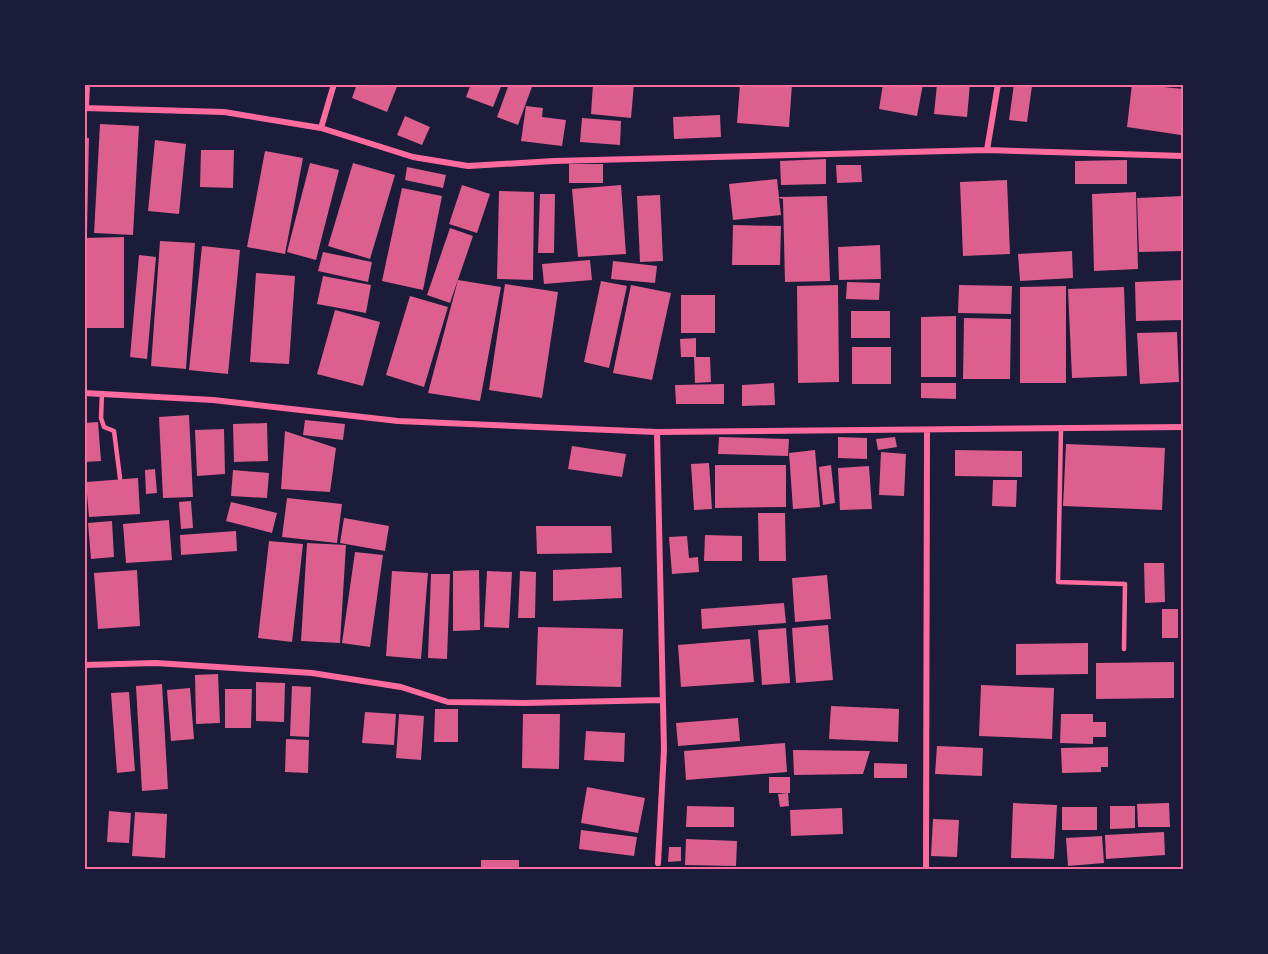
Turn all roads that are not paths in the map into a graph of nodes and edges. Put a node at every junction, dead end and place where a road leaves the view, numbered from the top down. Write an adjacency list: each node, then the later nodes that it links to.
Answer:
1 (87, 84): 4 (street)
2 (334, 84): 5 (street)
3 (998, 84): 6 (street)
4 (85, 107): 5 (street)
5 (321, 128): 6 (street)
6 (987, 150): 7 (street)
7 (1184, 156)
8 (84, 393): 9 (street)
9 (102, 393): 13 (street); 14 (lane)
10 (1184, 427): 11 (street)
11 (1061, 429): 12 (street); 15 (lane)
12 (927, 430): 13 (street); 19 (street)
13 (657, 432): 17 (street)
14 (120, 478)
15 (1124, 649)
16 (84, 665): 17 (street)
17 (663, 699): 18 (street)
18 (658, 863)
19 (926, 870)

